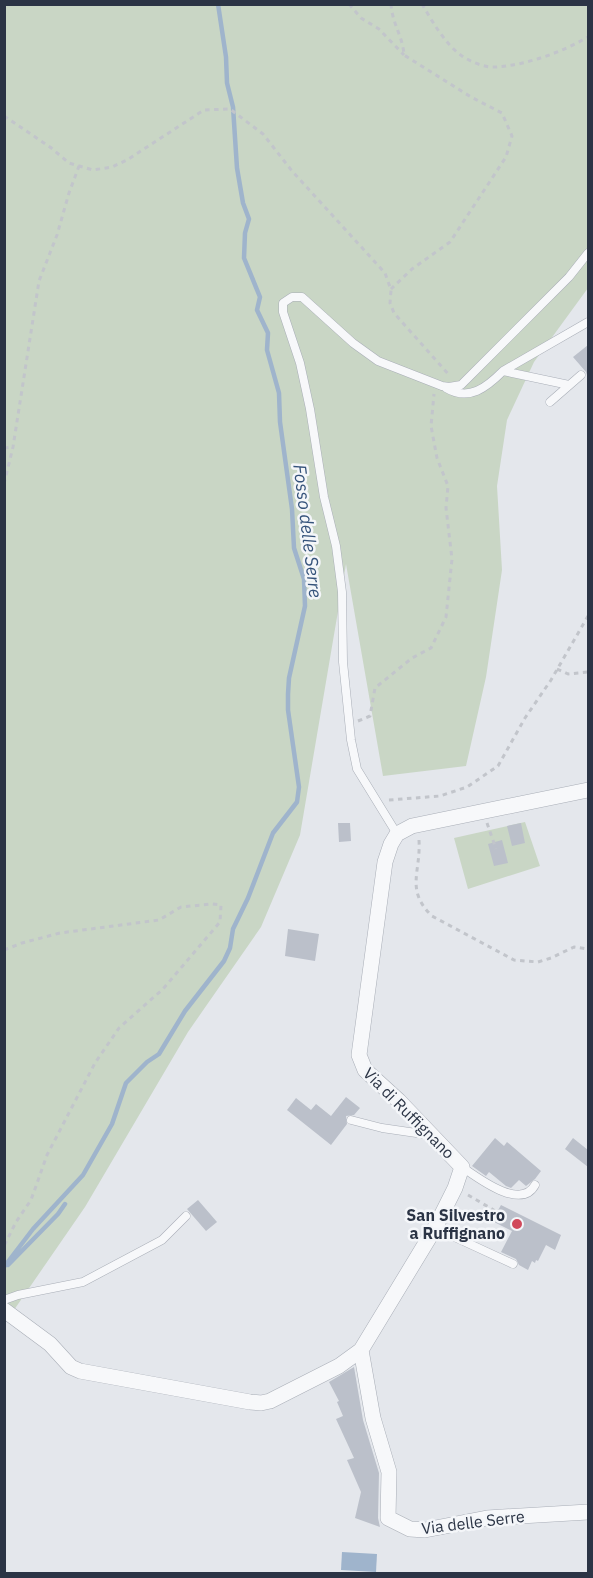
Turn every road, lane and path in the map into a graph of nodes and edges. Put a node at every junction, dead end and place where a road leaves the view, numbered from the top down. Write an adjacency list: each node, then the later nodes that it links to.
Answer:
1 (349, 4): 5 (path)
2 (391, 4): 5 (path)
3 (422, 4): 4 (path)
4 (588, 37)
5 (404, 56): 9 (path)
6 (4, 116): 7 (path)
7 (79, 166): 9 (path); 17 (path)
8 (588, 253): 14 (lane)
9 (391, 290): 14 (path)
10 (588, 322): 11 (lane)
11 (503, 371): 13 (lane); 15 (lane)
12 (581, 375): 15 (lane)
13 (439, 384): 14 (lane); 23 (path); 23 (lane)
14 (461, 385)
15 (569, 386): 16 (lane)
16 (550, 402)
17 (14, 447): 18 (path); 19 (path)
18 (4, 448)
19 (4, 484)
20 (588, 616): 21 (path)
21 (557, 669): 22 (path); 25 (path)
22 (588, 672)
23 (349, 724): 25 (lane)
24 (588, 790): 26 (street)
25 (376, 802): 27 (lane)
26 (483, 810): 27 (street); 28 (path)
27 (403, 831): 29 (path); 32 (street, Via di Ruffignano)
28 (496, 849)
29 (588, 949)
30 (4, 950): 39 (path)
31 (351, 1120): 32 (lane)
32 (432, 1134): 33 (street, Via di Ruffignano)
33 (462, 1167): 34 (lane); 35 (street, Via di Ruffignano)
34 (535, 1185)
35 (456, 1188): 36 (path); 38 (street, Via di Ruffignano)
36 (497, 1212)
37 (186, 1216): 41 (lane)
38 (435, 1228): 40 (lane); 43 (street, Via di Ruffignano)
39 (4, 1246)
40 (513, 1264)
41 (4, 1300)
42 (4, 1310): 43 (street, Via di Ruffignano)
43 (361, 1350): 44 (street, Via delle Serre)
44 (588, 1512)

